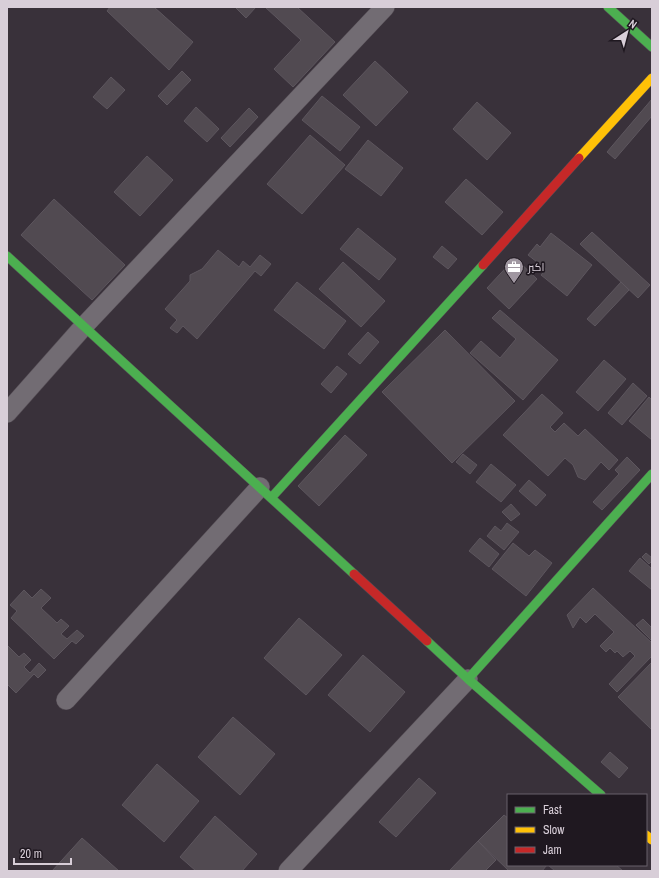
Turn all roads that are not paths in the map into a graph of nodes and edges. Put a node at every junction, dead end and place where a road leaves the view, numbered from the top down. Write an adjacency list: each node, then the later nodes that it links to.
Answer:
1 (385, 7): 6 (street)
2 (608, 7): 3 (main road)
3 (652, 47)
4 (652, 78): 9 (main road)
5 (7, 256): 6 (main road)
6 (84, 326): 7 (street); 9 (main road)
7 (7, 413)
8 (652, 474): 10 (main road)
9 (266, 492): 10 (main road); 11 (street)
10 (468, 679): 12 (main road); 13 (street)
11 (66, 700)
12 (600, 794)
13 (288, 871)

